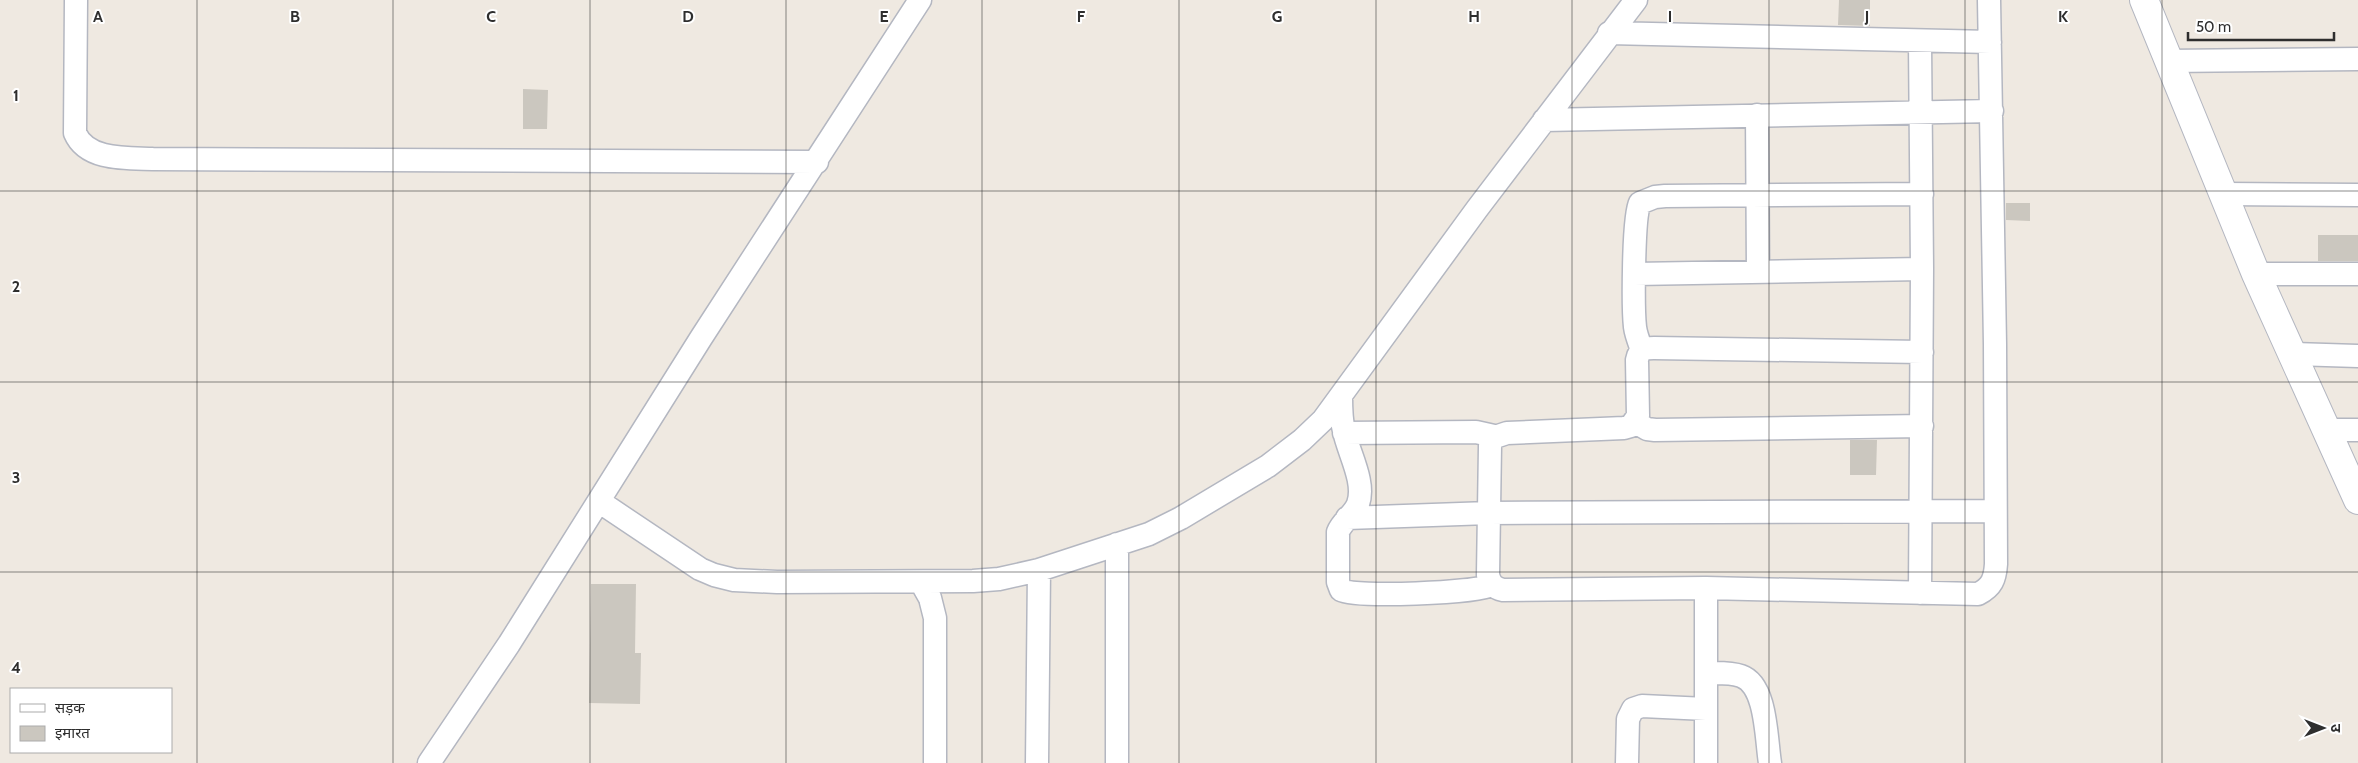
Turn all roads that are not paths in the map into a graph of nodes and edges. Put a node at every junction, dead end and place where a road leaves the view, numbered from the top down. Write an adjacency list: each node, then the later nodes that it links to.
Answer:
1 (76, 0): 15 (street)
2 (920, 0): 15 (street)
3 (1636, 0): 6 (street)
4 (1989, 0): 8 (street)
5 (2144, 0): 10 (street)
6 (1609, 33): 7 (street); 14 (street)
7 (1920, 42): 8 (street); 12 (street)
8 (1990, 42): 11 (street)
9 (2358, 59): 10 (street)
10 (2168, 61): 17 (street)
11 (1992, 111): 12 (street); 39 (street)
12 (1922, 112): 13 (street); 16 (street)
13 (1757, 115): 14 (street); 18 (street)
14 (1544, 120): 29 (street)
15 (817, 162): 37 (street)
16 (1922, 194): 18 (street); 20 (street)
17 (2224, 194): 19 (street); 23 (street)
18 (1758, 195): 21 (street); 22 (street)
19 (2358, 195)
20 (1922, 269): 21 (street); 26 (street)
21 (1758, 272): 22 (street)
22 (1635, 274): 25 (street)
23 (2256, 274): 24 (street); 27 (street)
24 (2358, 274)
25 (1642, 350): 26 (street); 30 (street)
26 (1922, 352): 31 (street)
27 (2294, 354): 28 (street); 32 (street)
28 (2358, 356)
29 (1341, 396): 34 (street); 42 (street)
30 (1635, 422): 31 (street); 35 (street)
31 (1922, 426): 38 (street)
32 (2327, 430): 33 (street); 36 (street)
33 (2358, 430)
34 (1344, 433): 35 (street); 41 (street)
35 (1494, 436): 40 (street)
36 (2358, 500)
37 (600, 502): 44 (street); 50 (street)
38 (1921, 511): 39 (street); 40 (street); 47 (street)
39 (1995, 511): 47 (street)
40 (1489, 513): 41 (street); 45 (street)
41 (1347, 518): 45 (street)
42 (1117, 544): 43 (street); 53 (street)
43 (1039, 570): 44 (street); 52 (street)
44 (921, 582): 51 (street)
45 (1492, 585): 46 (street)
46 (1706, 588): 47 (street); 48 (street)
47 (1920, 593)
48 (1706, 674): 49 (street); 56 (street)
49 (1706, 709): 54 (street); 55 (street)
50 (429, 763)
51 (935, 763)
52 (1037, 763)
53 (1117, 763)
54 (1627, 763)
55 (1706, 763)
56 (1770, 763)

